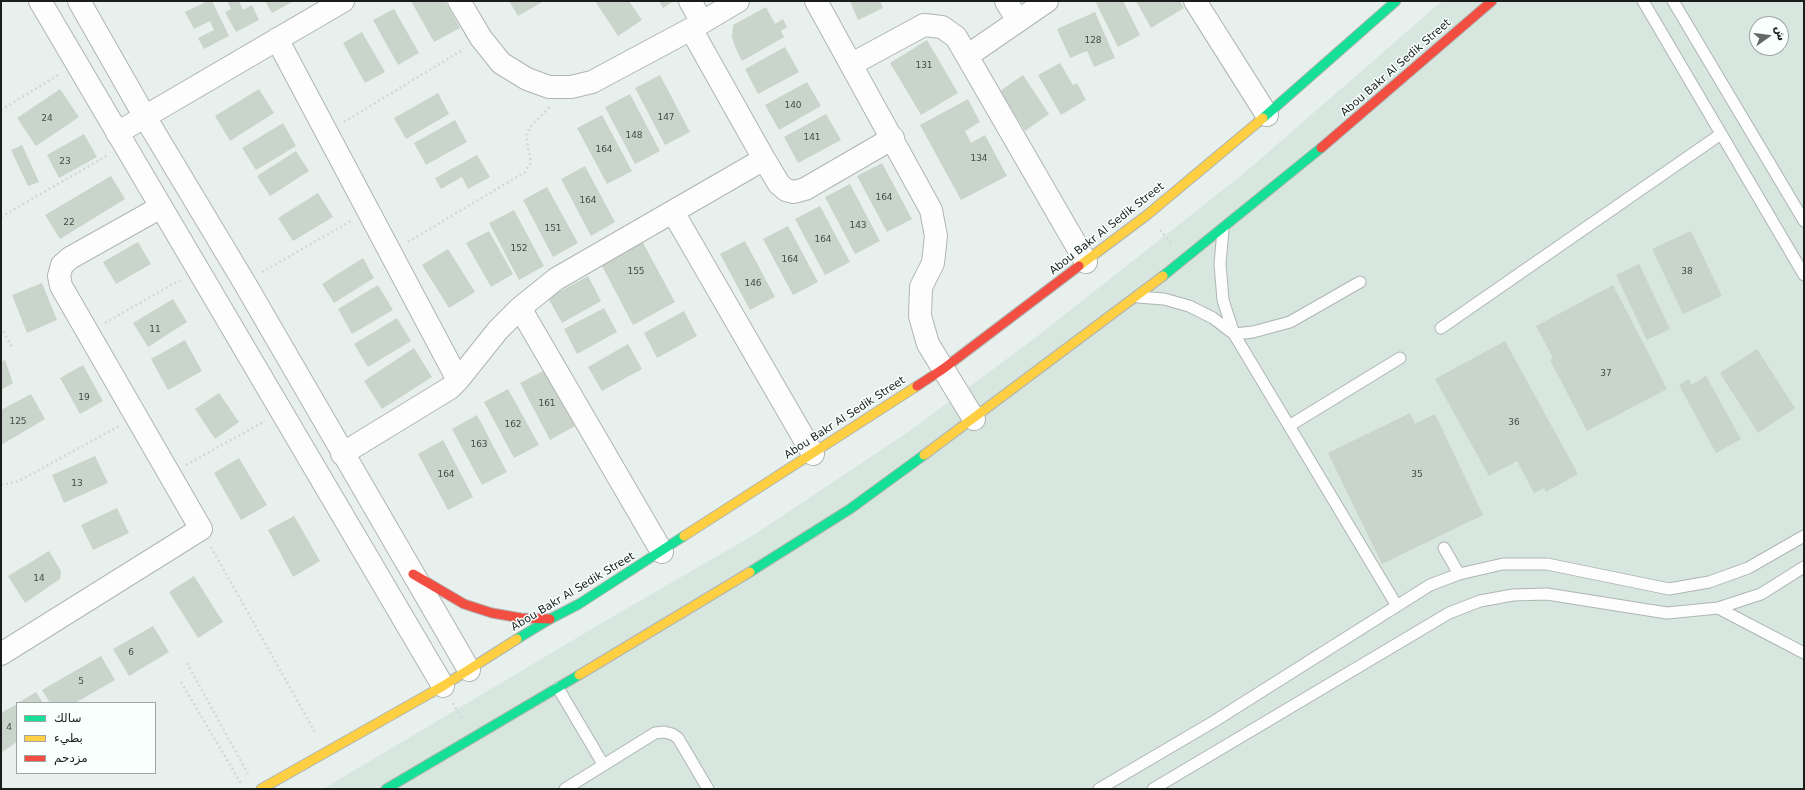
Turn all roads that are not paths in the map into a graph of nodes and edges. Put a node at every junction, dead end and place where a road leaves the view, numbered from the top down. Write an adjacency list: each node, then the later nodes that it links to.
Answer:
1 (40, 1): 25 (street)
2 (79, 1): 22 (street)
3 (343, 1): 15 (street)
4 (459, 1): 17 (street)
5 (690, 1): 17 (street)
6 (738, 1): 17 (street)
7 (816, 1): 20 (street)
8 (1006, 1): 16 (street)
9 (1047, 1): 16 (street)
10 (1195, 1): 21 (street)
11 (1396, 1): 21 (main road, Abou Bakr Al Sedik Street)
12 (1492, 1): 30 (main road, Abou Bakr Al Sedik Street)
13 (1643, 1): 23 (lane)
14 (1673, 1): 29 (lane)
15 (311, 9): 18 (street)
16 (1018, 20): 19 (street)
17 (696, 26): 26 (street)
18 (277, 39): 22 (street); 40 (street)
19 (966, 56): 20 (street); 31 (street)
20 (852, 64): 24 (street)
21 (1267, 115): 31 (main road, Abou Bakr Al Sedik Street)
22 (145, 117): 25 (street); 43 (street)
23 (1721, 134): 32 (lane); 36 (lane)
24 (893, 138): 26 (street); 39 (street)
25 (121, 140): 27 (street)
26 (764, 159): 28 (street)
27 (161, 207): 55 (street); 57 (street)
28 (673, 212): 35 (street); 44 (street)
29 (1804, 220)
30 (1223, 228): 34 (main road, Abou Bakr Al Sedik Street); 37 (lane)
31 (1086, 262): 39 (main road, Abou Bakr Al Sedik Street)
32 (1804, 274)
33 (1360, 282): 37 (lane)
34 (1137, 296): 37 (lane); 41 (main road, Abou Bakr Al Sedik Street)
35 (520, 308): 40 (street); 47 (street)
36 (1441, 328)
37 (1234, 334): 42 (lane)
38 (1400, 358): 42 (lane)
39 (943, 368): 41 (street); 44 (main road, Abou Bakr Al Sedik Street)
40 (458, 380): 43 (street)
41 (974, 418): 60 (main road, Abou Bakr Al Sedik Street)
42 (1289, 426): 51 (lane)
43 (342, 454): 49 (street)
44 (813, 454): 47 (main road, Abou Bakr Al Sedik Street)
45 (1804, 536): 50 (lane)
46 (1444, 548): 50 (lane)
47 (662, 552): 53 (main road, Abou Bakr Al Sedik Street)
48 (1804, 567): 52 (lane)
49 (413, 574): 53 (main road); 54 (street)
50 (1459, 574): 51 (lane)
51 (1397, 606): 66 (lane)
52 (1718, 608): 56 (lane); 67 (lane)
53 (550, 619): 58 (main road, Abou Bakr Al Sedik Street)
54 (445, 629): 55 (street); 58 (street)
55 (419, 645): 59 (street)
56 (1804, 653)
57 (1, 654)
58 (469, 670): 59 (main road, Abou Bakr Al Sedik Street)
59 (443, 686): 63 (main road, Abou Bakr Al Sedik Street)
60 (558, 688): 61 (lane); 64 (main road, Abou Bakr Al Sedik Street)
61 (603, 764): 62 (lane); 65 (lane)
62 (705, 788)
63 (261, 789)
64 (386, 789)
65 (565, 789)
66 (1099, 789)
67 (1153, 789)

